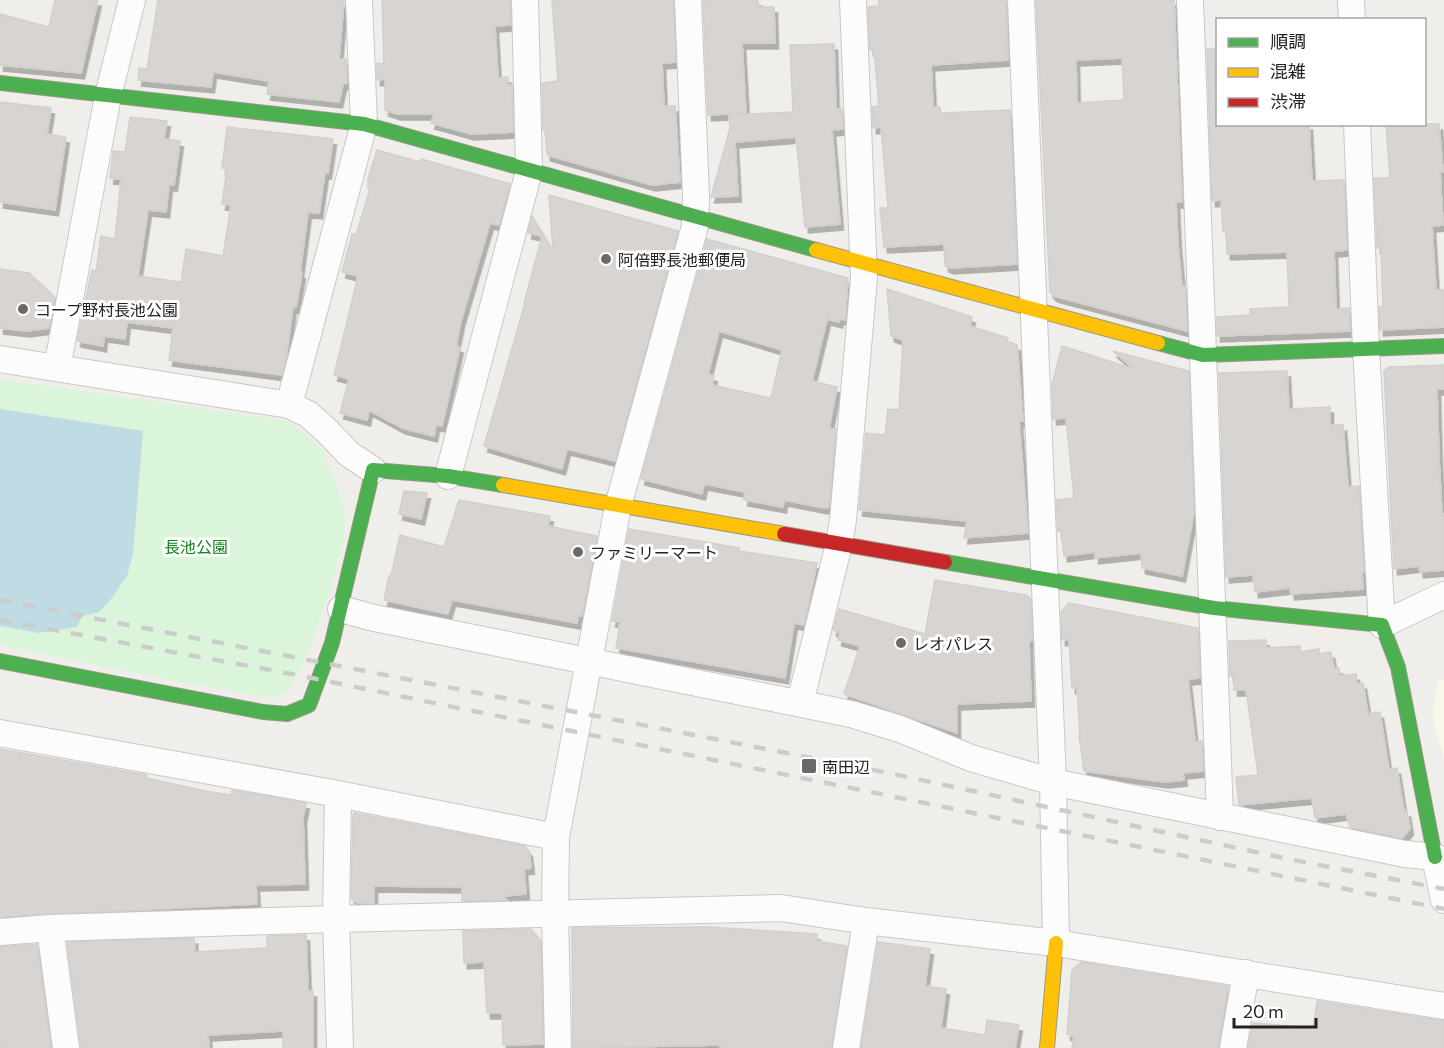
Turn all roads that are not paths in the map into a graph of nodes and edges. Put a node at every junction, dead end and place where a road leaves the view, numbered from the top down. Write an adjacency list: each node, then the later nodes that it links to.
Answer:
1 (132, 0): 11 (street)
2 (359, 0): 12 (street)
3 (525, 0): 14 (street)
4 (688, 0): 15 (street)
5 (854, 0): 16 (street)
6 (1021, 0): 17 (street)
7 (1190, 0): 20 (street)
8 (1352, 0): 9 (street)
9 (1352, 18)
10 (0, 82): 11 (street)
11 (108, 96): 12 (street); 22 (street)
12 (364, 124): 14 (street); 23 (street)
13 (1357, 126): 19 (street)
14 (529, 171): 15 (street); 25 (street)
15 (695, 215): 16 (street); 26 (street)
16 (864, 264): 17 (street); 27 (street)
17 (1034, 310): 20 (street); 28 (street)
18 (1444, 346): 19 (street)
19 (1366, 349): 20 (street); 32 (street)
20 (1203, 355): 31 (street)
21 (0, 359): 22 (street)
22 (57, 368): 23 (street)
23 (289, 405): 24 (street)
24 (373, 470): 25 (street); 30 (street)
25 (448, 476): 26 (street)
26 (618, 506): 27 (street); 34 (street)
27 (839, 544): 28 (street); 35 (street)
28 (1045, 578): 31 (street); 37 (street)
29 (1444, 595): 32 (street)
30 (341, 609): 33 (street); 34 (street)
31 (1214, 609): 32 (street); 39 (street)
32 (1382, 625): 41 (street)
33 (0, 661)
34 (590, 663): 35 (street); 40 (street)
35 (800, 704): 37 (street)
36 (0, 733): 38 (street)
37 (1053, 782): 39 (street); 48 (street)
38 (338, 794): 40 (street); 44 (street)
39 (1220, 817): 41 (street)
40 (556, 837): 43 (street)
41 (1435, 857): 42 (street)
42 (1444, 900)
43 (555, 912): 44 (street); 45 (street); 53 (street)
44 (336, 919): 46 (street); 52 (street)
45 (866, 921): 48 (street); 54 (street)
46 (50, 928): 47 (street); 51 (street)
47 (0, 932)
48 (1056, 943): 49 (street); 55 (street)
49 (1246, 974): 50 (street); 56 (street)
50 (1444, 1006)
51 (66, 1048)
52 (340, 1048)
53 (558, 1048)
54 (846, 1048)
55 (1047, 1048)
56 (1233, 1048)

